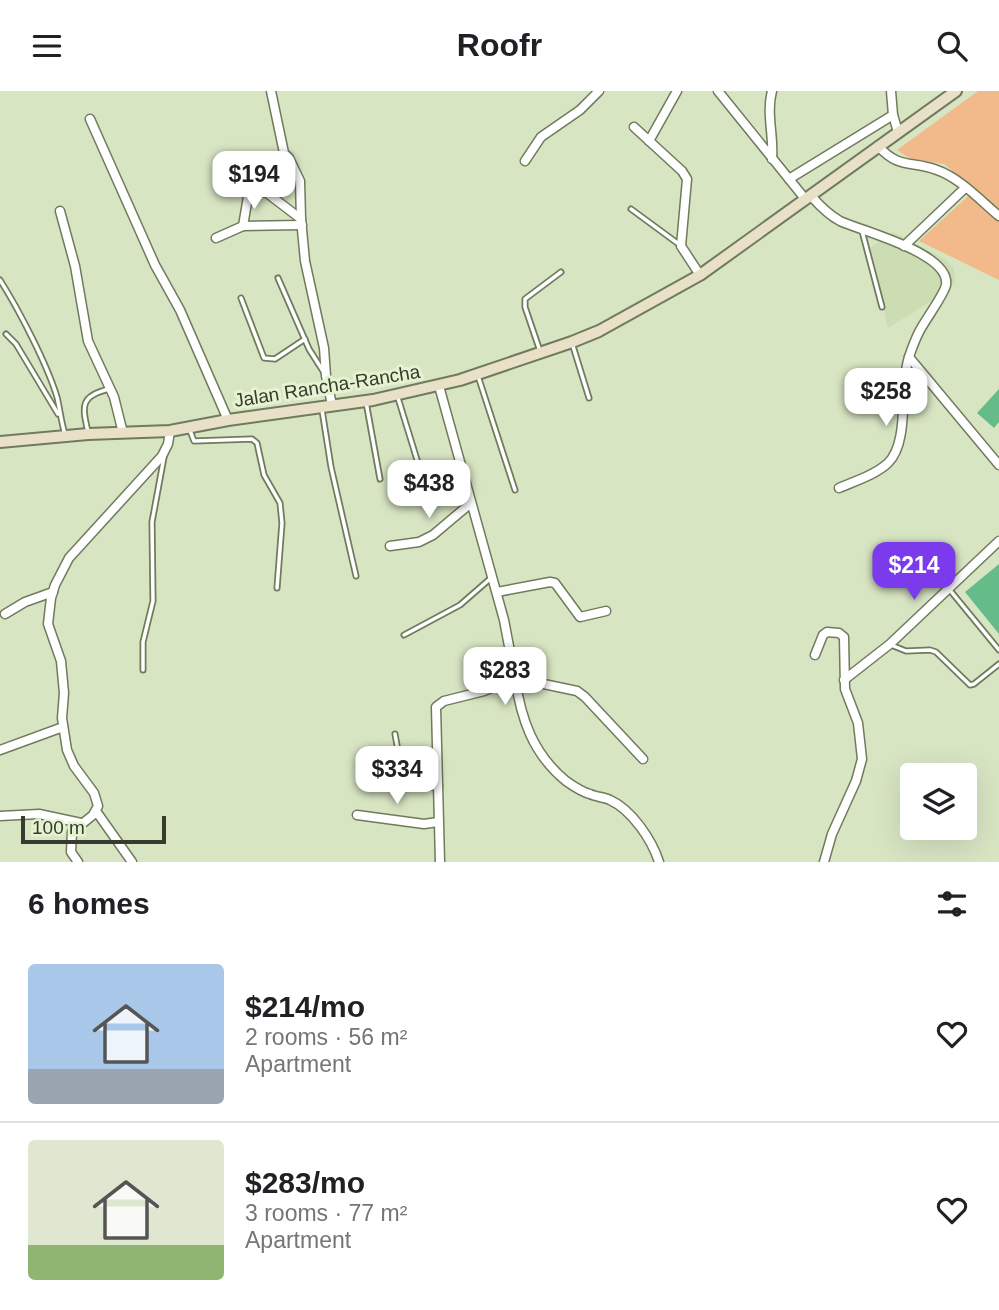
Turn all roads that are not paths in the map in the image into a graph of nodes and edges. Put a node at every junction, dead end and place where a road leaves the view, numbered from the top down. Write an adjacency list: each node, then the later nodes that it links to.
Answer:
1 (271, 91): 22 (street)
2 (599, 91): 15 (street)
3 (677, 91): 12 (street)
4 (718, 91): 14 (street)
5 (772, 91): 14 (street)
6 (891, 91): 8 (street)
7 (956, 91): 11 (main road, Jalan Rancha-Rancha)
8 (893, 115): 11 (street); 16 (street)
9 (90, 119): 48 (street)
10 (634, 127): 12 (street)
11 (898, 132): 13 (main road, Jalan Rancha-Rancha)
12 (649, 141): 26 (street)
13 (878, 146): 17 (street); 18 (main road, Jalan Rancha-Rancha)
14 (772, 159): 16 (street)
15 (525, 161)
16 (789, 179): 18 (street)
17 (965, 188): 21 (street); 27 (street)
18 (809, 198): 24 (street); 29 (main road, Jalan Rancha-Rancha)
19 (631, 209): 26 (lane)
20 (60, 211): 42 (street)
21 (999, 216)
22 (301, 222): 23 (street); 23 (street); 40 (street)
23 (243, 226): 25 (street)
24 (861, 228): 27 (street); 33 (lane)
25 (216, 238)
26 (681, 246): 29 (street)
27 (904, 246): 38 (street)
28 (561, 272): 37 (lane)
29 (700, 275): 36 (main road, Jalan Rancha-Rancha)
30 (278, 278): 35 (lane)
31 (0, 280): 47 (lane)
32 (241, 298): 35 (lane)
33 (882, 307)
34 (6, 334): 47 (lane)
35 (305, 339): 40 (lane)
36 (572, 342): 37 (main road, Jalan Rancha-Rancha); 44 (lane)
37 (541, 353): 39 (main road, Jalan Rancha-Rancha)
38 (909, 357): 57 (street); 59 (street)
39 (478, 374): 41 (main road, Jalan Rancha-Rancha); 60 (lane)
40 (326, 376): 46 (street)
41 (439, 386): 43 (main road, Jalan Rancha-Rancha); 61 (street)
42 (110, 389): 51 (street); 52 (lane)
43 (397, 395): 45 (main road, Jalan Rancha-Rancha); 56 (lane)
44 (589, 398)
45 (366, 401): 46 (main road, Jalan Rancha-Rancha); 58 (lane)
46 (327, 406): 48 (main road, Jalan Rancha-Rancha); 64 (lane)
47 (60, 419): 53 (lane)
48 (228, 420): 49 (main road, Jalan Rancha-Rancha)
49 (189, 426): 50 (main road, Jalan Rancha-Rancha); 66 (lane)
50 (170, 431): 51 (main road, Jalan Rancha-Rancha); 55 (street)
51 (123, 433): 52 (main road, Jalan Rancha-Rancha)
52 (89, 434): 53 (main road, Jalan Rancha-Rancha)
53 (65, 436): 54 (main road, Jalan Rancha-Rancha)
54 (0, 442)
55 (165, 450): 68 (street); 77 (lane)
56 (418, 463)
57 (999, 465)
58 (380, 479)
59 (839, 488)
60 (515, 490)
61 (471, 503): 63 (street); 65 (street)
62 (999, 541): 67 (street)
63 (390, 545)
64 (356, 576)
65 (493, 576): 69 (street); 72 (lane)
66 (277, 588)
67 (949, 589): 73 (street); 74 (lane)
68 (53, 592): 71 (street); 80 (street)
69 (497, 592): 70 (street); 78 (street)
70 (606, 611)
71 (5, 614)
72 (404, 635)
73 (890, 644): 76 (lane); 79 (street)
74 (999, 650)
75 (815, 655): 79 (street)
76 (999, 664)
77 (143, 670)
78 (515, 678): 83 (street); 84 (street); 95 (street)
79 (844, 680): 96 (street)
80 (64, 727): 82 (street); 87 (street)
81 (395, 734): 83 (lane)
82 (0, 750)
83 (437, 754): 86 (street)
84 (643, 759)
85 (383, 781): 86 (street)
86 (438, 786): 90 (street)
87 (96, 811): 91 (street); 93 (street)
88 (357, 815): 90 (street)
89 (0, 816): 91 (street)
90 (438, 822): 94 (street)
91 (81, 823): 92 (street)
92 (78, 862)
93 (132, 862)
94 (440, 862)
95 (659, 862)
96 (824, 862)

